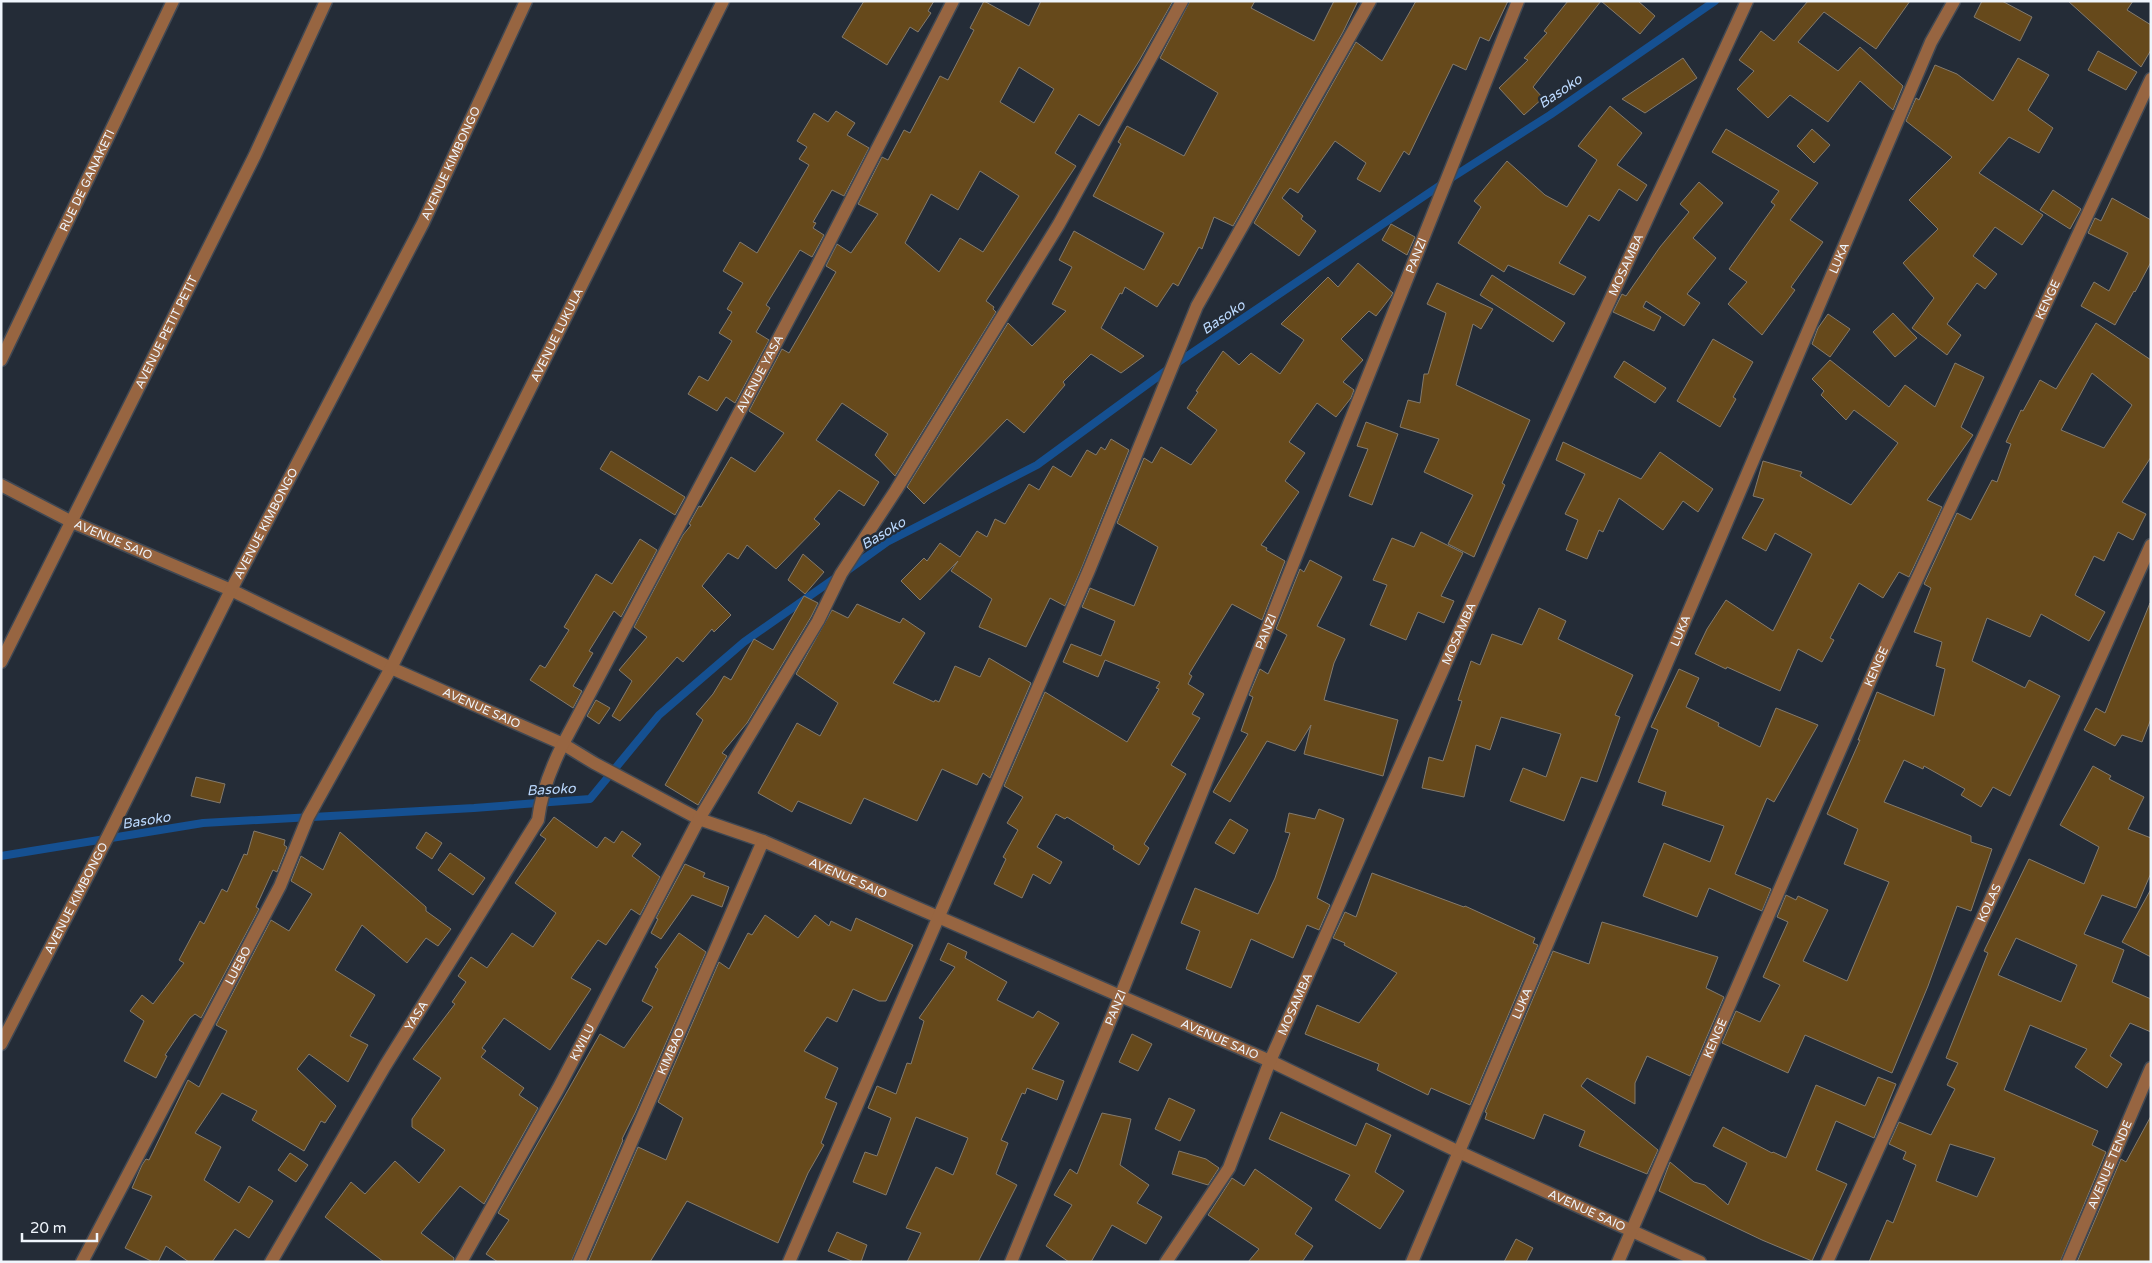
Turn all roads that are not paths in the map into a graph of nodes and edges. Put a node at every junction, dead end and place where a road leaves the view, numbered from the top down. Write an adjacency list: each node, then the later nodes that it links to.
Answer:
1 (173, 1): 12 (street, RUE DE GANAKETI)
2 (326, 1): 14 (street, AVENUE PETIT PETIT)
3 (526, 1): 16 (street, AVENUE KIMBONGO)
4 (723, 1): 18 (street, AVENUE LUKULA)
5 (953, 1): 19 (street, AVENUE YASA)
6 (1182, 1): 20 (street, KWILU)
7 (1370, 1): 22 (street)
8 (1518, 1): 23 (street, PANZI)
9 (1747, 1): 25 (street, MOSAMBA)
10 (1954, 1): 27 (street, LUKA)
11 (2151, 80): 28 (street, KENGE)
12 (1, 360)
13 (1, 485): 14 (street, AVENUE SAIO)
14 (72, 522): 16 (street, AVENUE SAIO); 17 (street, AVENUE PETIT PETIT)
15 (2151, 545): 39 (street, KOLAS)
16 (231, 590): 18 (street, AVENUE SAIO); 24 (street, AVENUE KIMBONGO)
17 (1, 662)
18 (391, 668): 19 (street, AVENUE SAIO); 29 (street, LUEBO)
19 (563, 744): 20 (street, AVENUE SAIO); 30 (street, YASA)
20 (699, 819): 21 (street, AVENUE SAIO); 31 (street, KWILU)
21 (763, 840): 22 (street, AVENUE SAIO); 32 (street, KIMBAO)
22 (937, 917): 23 (street, AVENUE SAIO); 33 (street)
23 (1120, 997): 25 (street, AVENUE SAIO); 34 (street, PANZI)
24 (1, 1044)
25 (1270, 1061): 27 (street, AVENUE SAIO); 35 (street, MOSAMBA)
26 (2151, 1068): 40 (street, AVENUE TENDE)
27 (1459, 1152): 28 (street, AVENUE SAIO); 36 (street, LUKA)
28 (1632, 1230): 37 (street, KENGE); 38 (street, AVENUE SAIO)
29 (82, 1262)
30 (271, 1262)
31 (460, 1262)
32 (578, 1262)
33 (789, 1262)
34 (1011, 1262)
35 (1166, 1262)
36 (1412, 1262)
37 (1618, 1262)
38 (1700, 1262)
39 (1827, 1262)
40 (2068, 1262)

